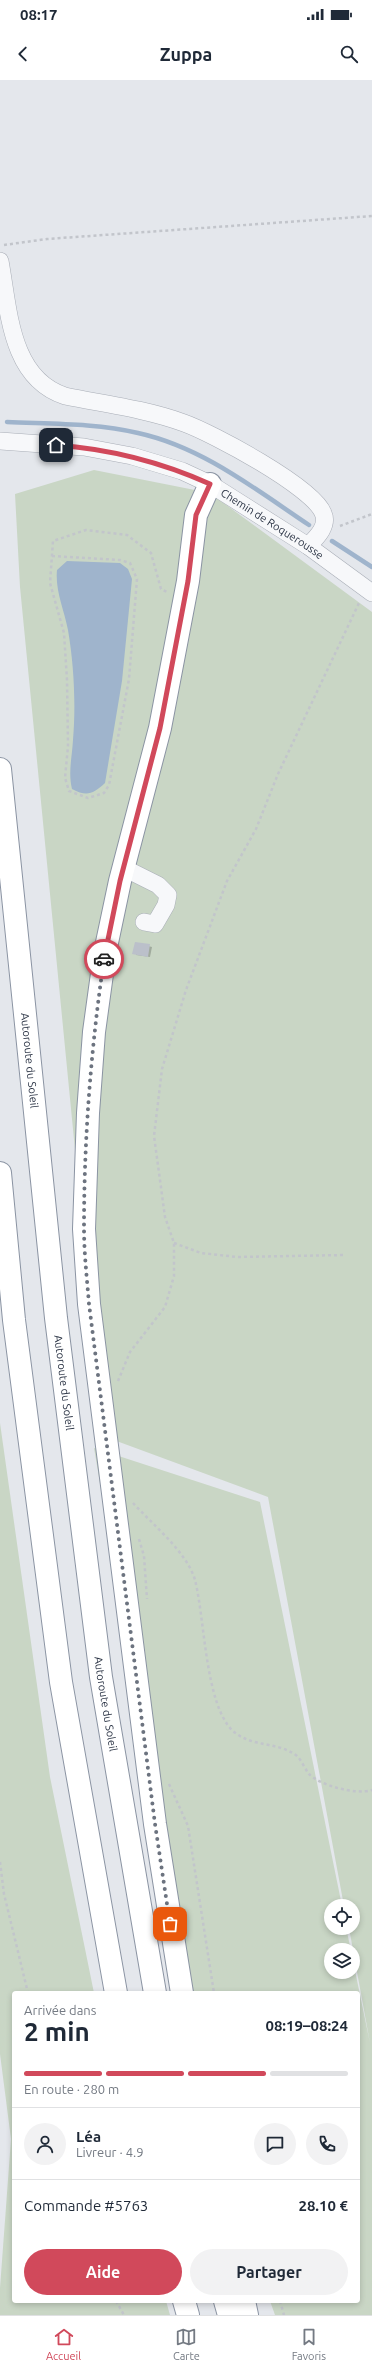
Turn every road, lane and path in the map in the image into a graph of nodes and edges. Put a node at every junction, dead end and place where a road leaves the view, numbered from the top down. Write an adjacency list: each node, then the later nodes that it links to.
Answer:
1 (372, 216): 2 (path)
2 (0, 246)
3 (0, 261): 7 (street)
4 (0, 441): 5 (street, Chemin de Roquerousse)
5 (210, 484): 8 (street, Chemin de Roquerousse); 11 (highway)
6 (372, 514): 7 (path)
7 (320, 533): 8 (street)
8 (308, 546): 10 (street, Chemin de Roquerousse)
9 (52, 556): 9 (path); 11 (path)
10 (369, 591): 16 (path)
11 (184, 600): 13 (highway)
12 (0, 769): 27 (highway, Autoroute du Soleil)
13 (124, 868): 14 (street); 28 (highway)
14 (144, 922)
15 (0, 1173): 26 (highway)
16 (174, 1243): 17 (path); 18 (path)
17 (344, 1255)
18 (118, 1386)
19 (131, 1501): 23 (path)
20 (137, 1533): 21 (path)
21 (147, 1601)
22 (166, 1778): 29 (path)
23 (372, 1790)
24 (0, 1862): 25 (path)
25 (28, 1991)
26 (116, 1991)
27 (155, 1991)
28 (182, 1991)
29 (214, 1991)
30 (117, 2303): 35 (path)
31 (185, 2303): 36 (highway)
32 (226, 2303): 37 (highway)
33 (244, 2303): 38 (highway)
34 (281, 2303): 39 (path)
35 (124, 2315)
36 (188, 2315)
37 (229, 2315)
38 (247, 2315)
39 (284, 2315)

